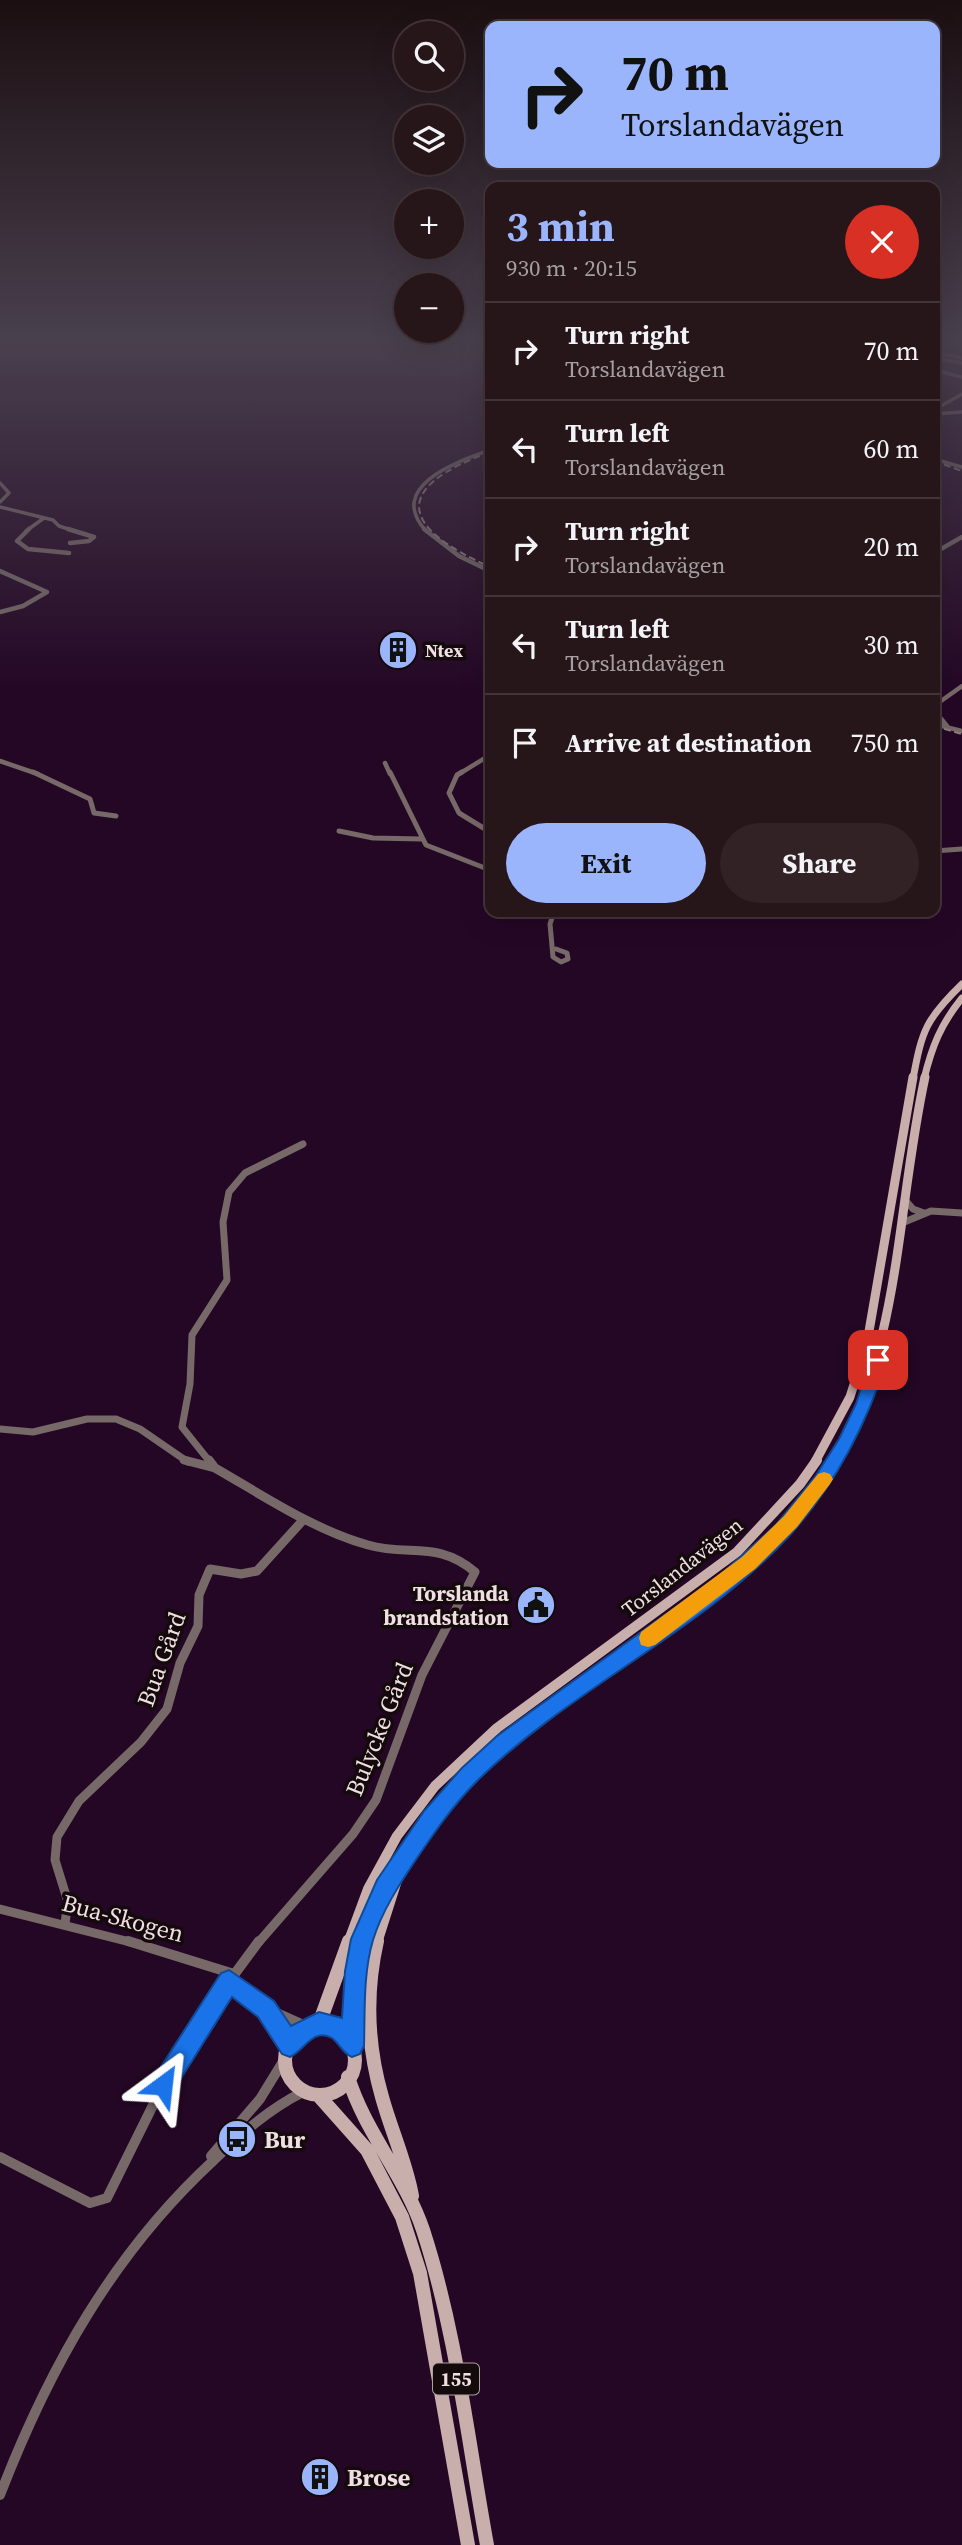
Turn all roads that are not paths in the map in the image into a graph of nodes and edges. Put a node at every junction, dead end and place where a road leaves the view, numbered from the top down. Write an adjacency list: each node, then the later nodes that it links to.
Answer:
1 (477, 455): 12 (street)
2 (940, 461): 3 (street)
3 (962, 467)
4 (0, 482): 5 (street)
5 (0, 502)
6 (0, 507): 7 (street)
7 (44, 518): 9 (street); 11 (street)
8 (962, 537): 10 (street)
9 (70, 543)
10 (940, 550)
11 (69, 553)
12 (485, 568)
13 (0, 571): 14 (street)
14 (0, 612)
15 (962, 686): 16 (street)
16 (940, 703)
17 (940, 716): 19 (street)
18 (940, 726): 19 (street)
19 (950, 728): 20 (street)
20 (962, 731)
21 (485, 758): 25 (street)
22 (0, 761): 24 (street)
23 (385, 763): 27 (street)
24 (116, 816)
25 (485, 829)
26 (339, 831): 27 (street)
27 (421, 839): 30 (street)
28 (962, 849): 29 (street)
29 (940, 851)
30 (485, 868)
31 (552, 917): 32 (street)
32 (556, 949)
33 (962, 984): 48 (main road, Torslandavägen)
34 (962, 998): 36 (main road, Torslandavägen / 155)
35 (303, 1144): 41 (street, Bulycke Gård)
36 (905, 1201): 37 (street); 39 (main road, Torslandavägen / 155)
37 (925, 1213): 38 (street); 39 (street)
38 (962, 1213)
39 (902, 1223): 43 (main road, Torslandavägen / 155)
40 (0, 1429): 41 (street, Bulycke Gård)
41 (215, 1468): 42 (street, Bulycke Gård)
42 (304, 1519): 45 (street, Bua Gård); 46 (street, Bulycke Gård)
43 (403, 1863): 49 (main road, Torslandavägen / 155); 56 (main road, Torslandavägen / 155)
44 (0, 1909): 45 (street, Bua-Skogen)
45 (65, 1923): 46 (street, Bua-Skogen)
46 (231, 1977): 47 (street); 54 (street)
47 (266, 2009): 48 (street); 50 (street)
48 (314, 2025): 49 (main road); 50 (main road, Torslandavägen)
49 (352, 2046): 51 (main road, Torslandavägen / 155)
50 (288, 2050): 52 (main road); 55 (street, Torslandavägen)
51 (348, 2077): 53 (main road); 56 (main road, 155)
52 (303, 2092): 53 (main road); 55 (street, Torslandavägen)
53 (319, 2096): 58 (main road, 155)
54 (0, 2157)
55 (204, 2165): 57 (street, Torslandavägen)
56 (413, 2204): 59 (main road, 155)
57 (0, 2495)
58 (468, 2545)
59 (487, 2545)

